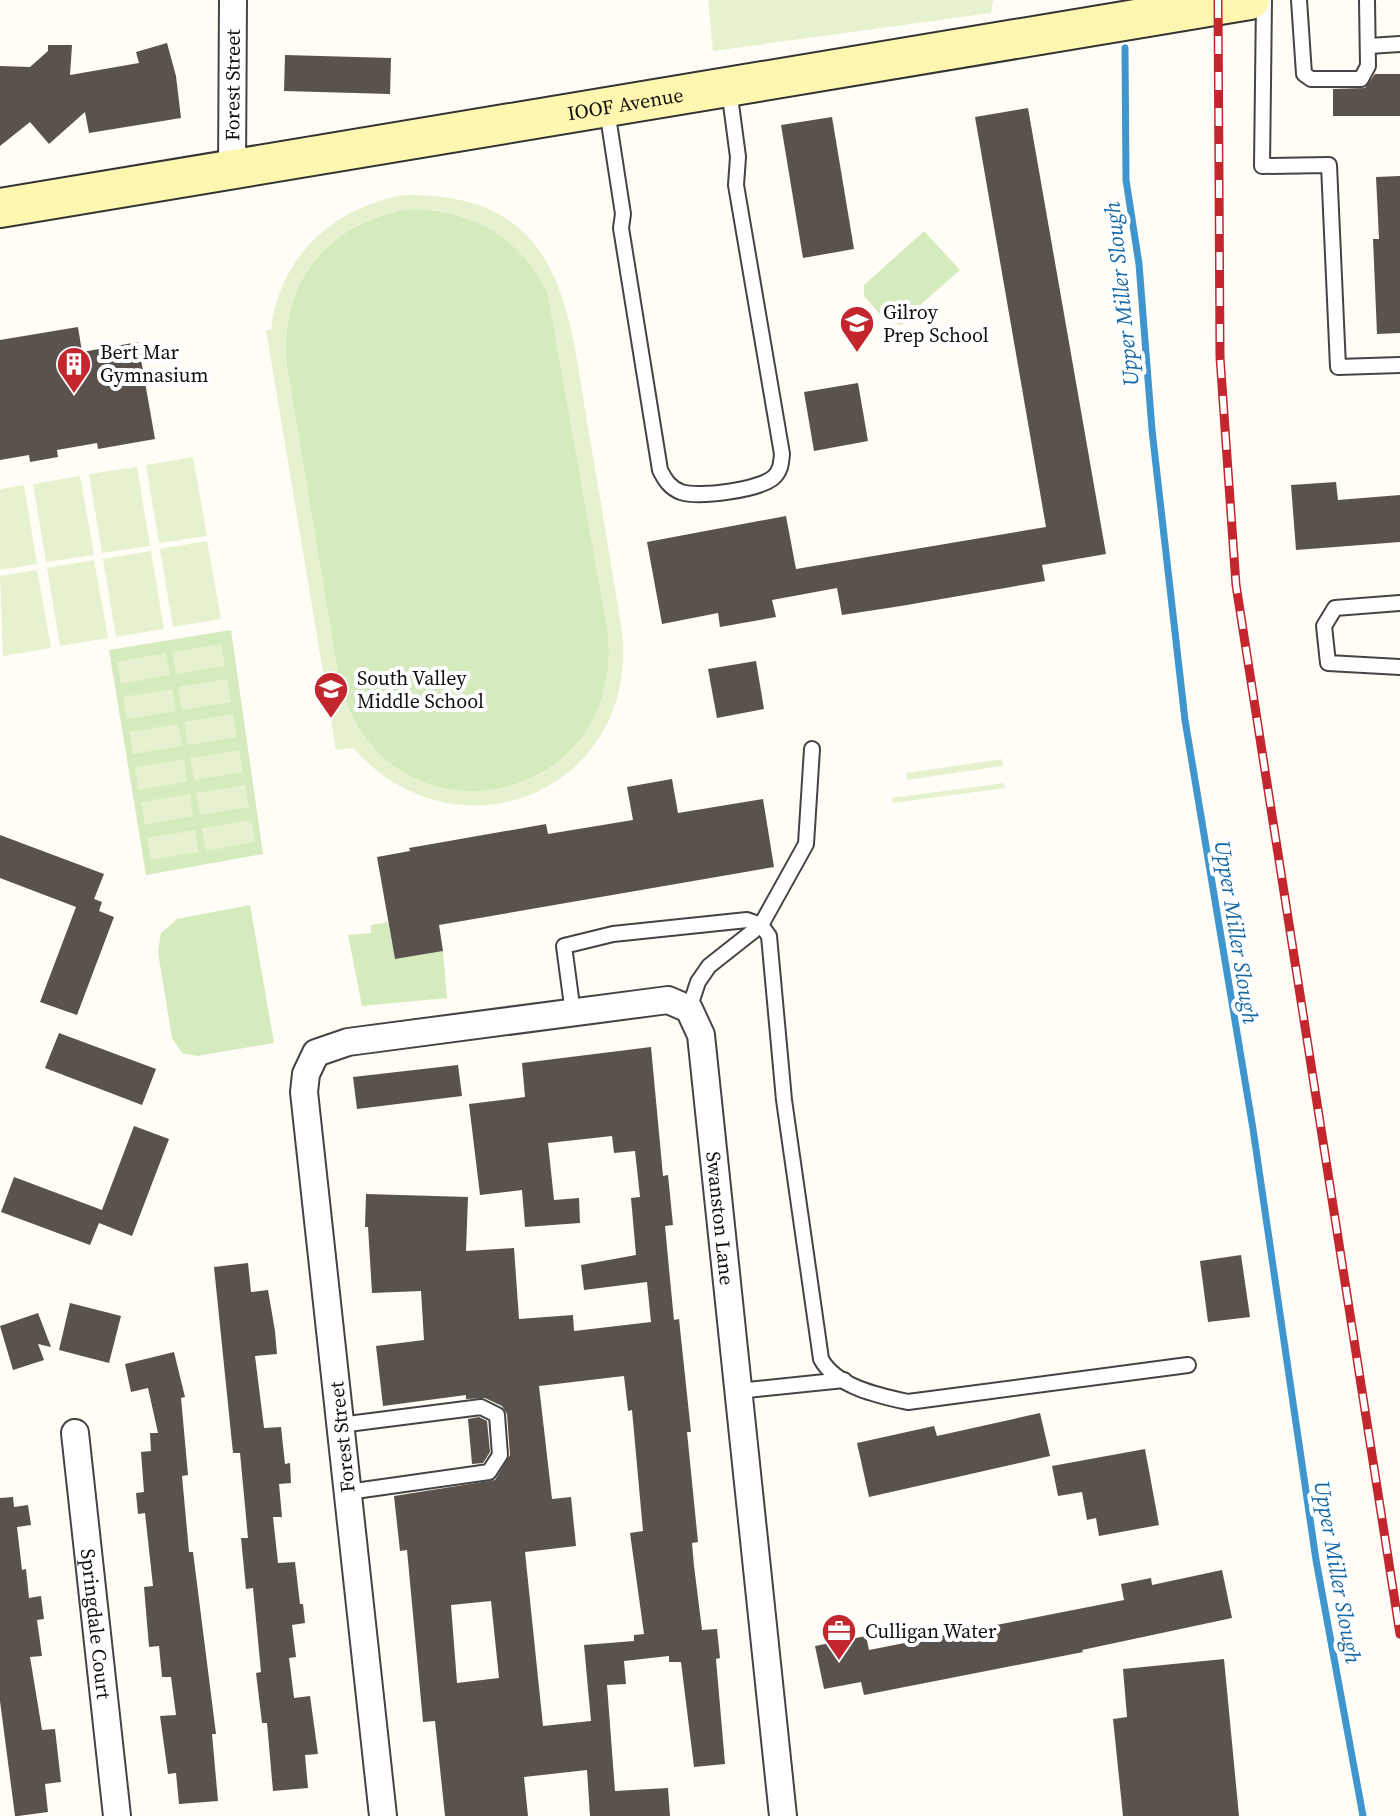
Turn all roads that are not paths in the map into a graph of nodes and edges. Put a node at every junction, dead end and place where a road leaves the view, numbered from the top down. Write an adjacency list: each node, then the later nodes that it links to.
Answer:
1 (233, 0): 10 (street, Forest Street)
2 (1250, 0): 8 (street, IOOF Avenue)
3 (1264, 0): 12 (lane)
4 (1299, 0): 7 (lane)
5 (1367, 0): 7 (lane)
6 (1400, 44): 7 (lane)
7 (1369, 46)
8 (728, 86): 9 (street, IOOF Avenue); 9 (lane)
9 (606, 106): 10 (street, IOOF Avenue)
10 (232, 169): 11 (street, IOOF Avenue)
11 (0, 208)
12 (1400, 365)
13 (1400, 603): 14 (lane)
14 (1400, 667)
15 (812, 749): 16 (lane)
16 (761, 925): 17 (lane); 18 (lane); 20 (lane)
17 (689, 1009): 18 (street); 21 (street, Swanston Lane)
18 (573, 1013): 22 (street, Forest Street)
19 (1188, 1365): 20 (lane)
20 (844, 1380): 21 (lane)
21 (738, 1391): 27 (street, Swanston Lane)
22 (340, 1425): 24 (street, Forest Street); 24 (lane)
23 (75, 1433): 25 (street, Springdale Court)
24 (348, 1492): 26 (street, Forest Street)
25 (117, 1816)
26 (383, 1816)
27 (783, 1816)

